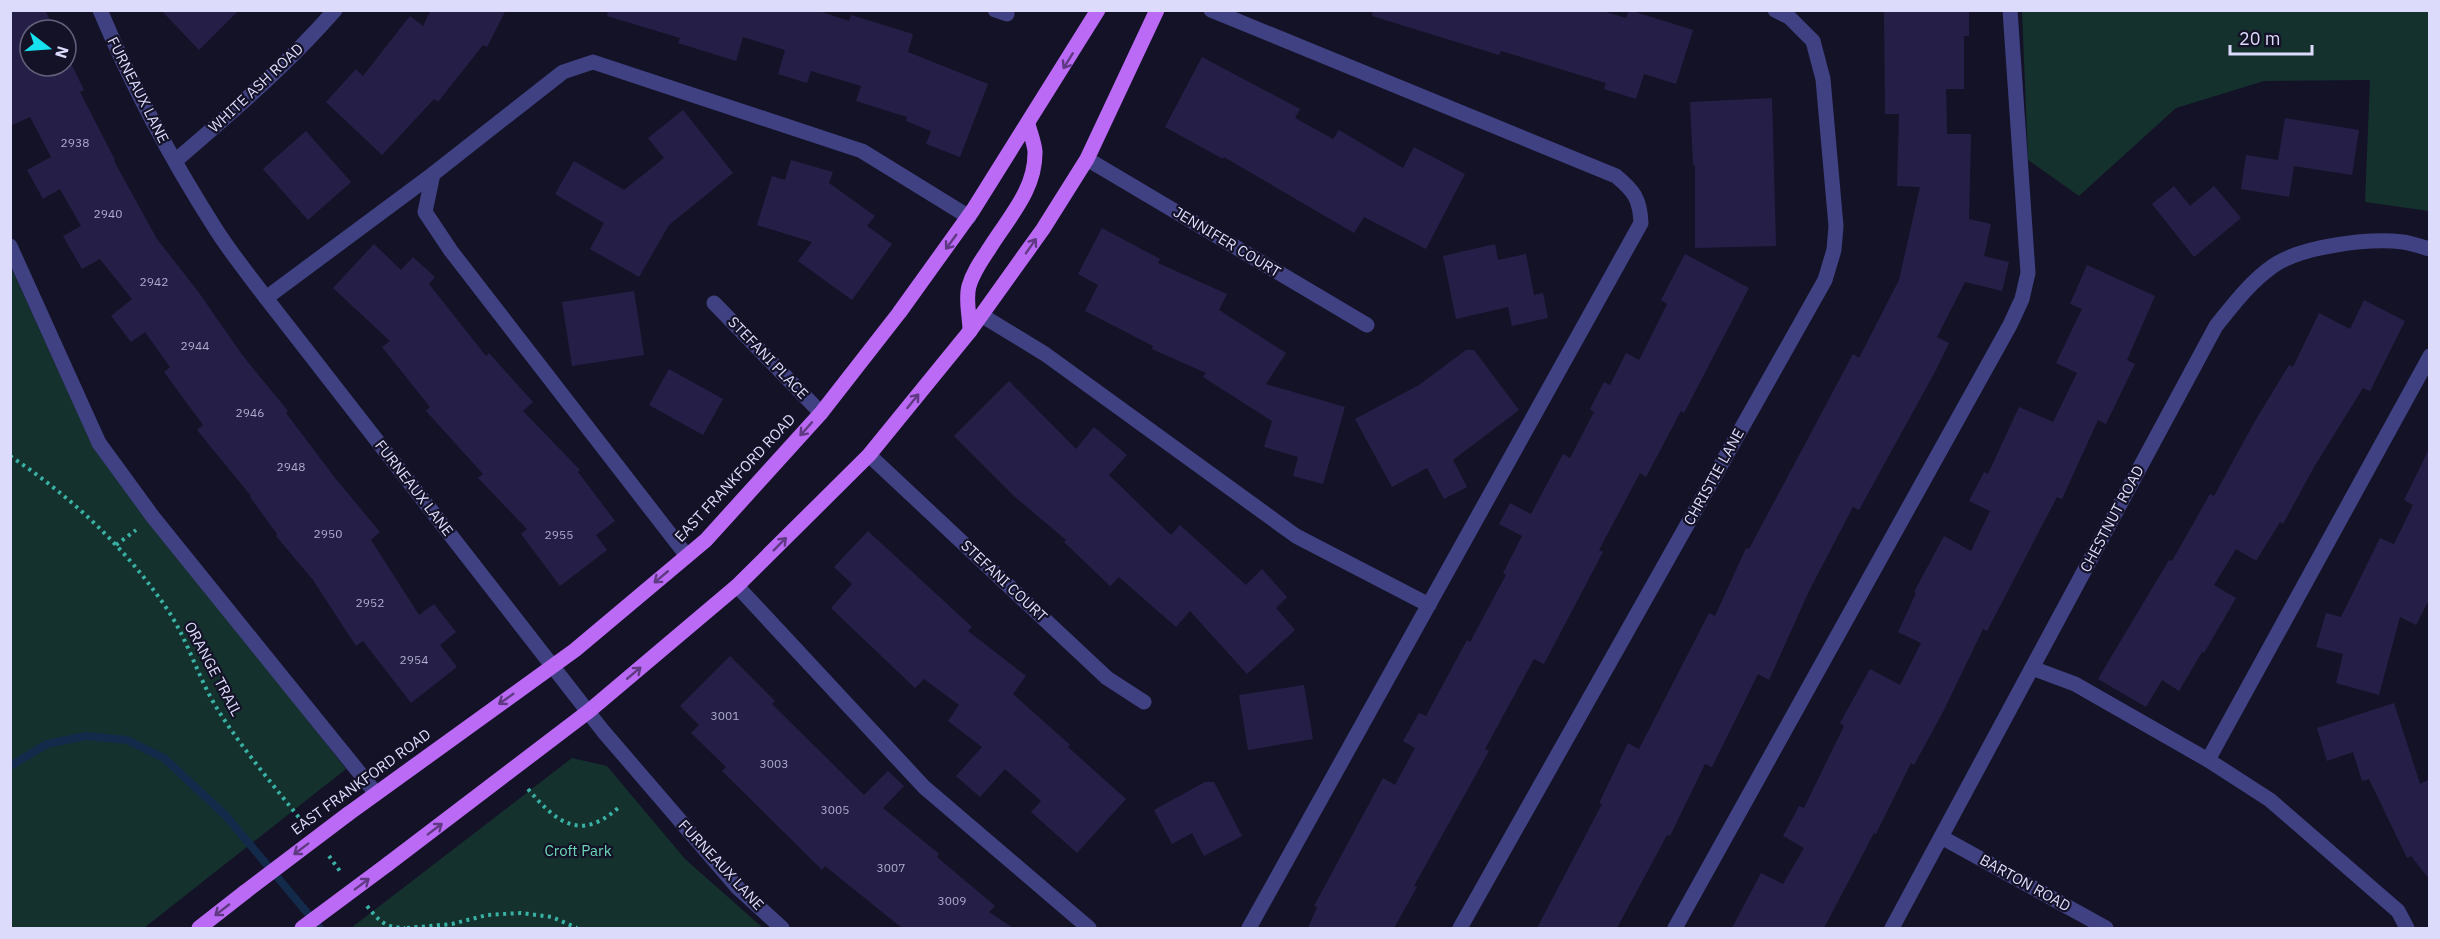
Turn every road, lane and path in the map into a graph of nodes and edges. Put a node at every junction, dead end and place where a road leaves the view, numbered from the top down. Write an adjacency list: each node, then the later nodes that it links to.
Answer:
1 (100, 10): 10 (street, FURNEAUX LANE)
2 (335, 10): 10 (street, WHITE ASH ROAD)
3 (1098, 10): 8 (main road, EAST FRANKFORD ROAD, one-way to 8)
4 (1157, 10): 9 (main road)
5 (1211, 10): 26 (street)
6 (1775, 10): 47 (street, CHRISTIE LANE)
7 (2010, 10): 48 (street)
8 (1028, 124): 12 (main road, EAST FRANKFORD ROAD); 19 (main road)
9 (1087, 159): 17 (main road, one-way to 9); 18 (street, JENNIFER COURT)
10 (175, 161): 15 (street, FURNEAUX LANE)
11 (433, 174): 12 (street); 15 (street); 24 (street)
12 (969, 217): 21 (main road, EAST FRANKFORD ROAD, one-way to 21)
13 (10, 246): 33 (street)
14 (2430, 249): 28 (street, CHESTNUT ROAD)
15 (266, 298): 27 (street, FURNEAUX LANE)
16 (714, 303): 21 (street, STEFANI PLACE)
17 (981, 315): 19 (main road); 26 (street)
18 (1367, 325)
19 (970, 331): 22 (main road, one-way to 19)
20 (2430, 356): 31 (street)
21 (821, 413): 24 (main road, EAST FRANKFORD ROAD, one-way to 24)
22 (869, 455): 25 (main road, one-way to 22); 29 (street, STEFANI COURT)
23 (10, 456): 35 (path, ORANGE TRAIL)
24 (687, 556): 27 (main road, EAST FRANKFORD ROAD, one-way to 27)
25 (737, 586): 30 (main road, one-way to 25); 45 (street)
26 (1429, 605): 46 (street)
27 (554, 665): 30 (street, FURNEAUX LANE); 33 (main road, EAST FRANKFORD ROAD, one-way to 33)
28 (2032, 669): 31 (street); 36 (street, CHESTNUT ROAD)
29 (1144, 702)
30 (589, 711): 41 (main road, one-way to 30, bridge); 44 (street, FURNEAUX LANE)
31 (2208, 760): 51 (street)
32 (528, 789): 34 (path)
33 (375, 792): 40 (main road, EAST FRANKFORD ROAD, one-way to 40, bridge)
34 (618, 808)
35 (305, 825)
36 (1943, 838): 49 (street, CHESTNUT ROAD); 50 (street, BARTON ROAD)
37 (327, 853): 38 (path)
38 (348, 881)
39 (363, 900): 42 (path)
40 (199, 928)
41 (302, 928)
42 (406, 928): 43 (path)
43 (577, 928)
44 (782, 928)
45 (1089, 928)
46 (1249, 928)
47 (1460, 928)
48 (1675, 928)
49 (1892, 928)
50 (2106, 928)
51 (2407, 928)

